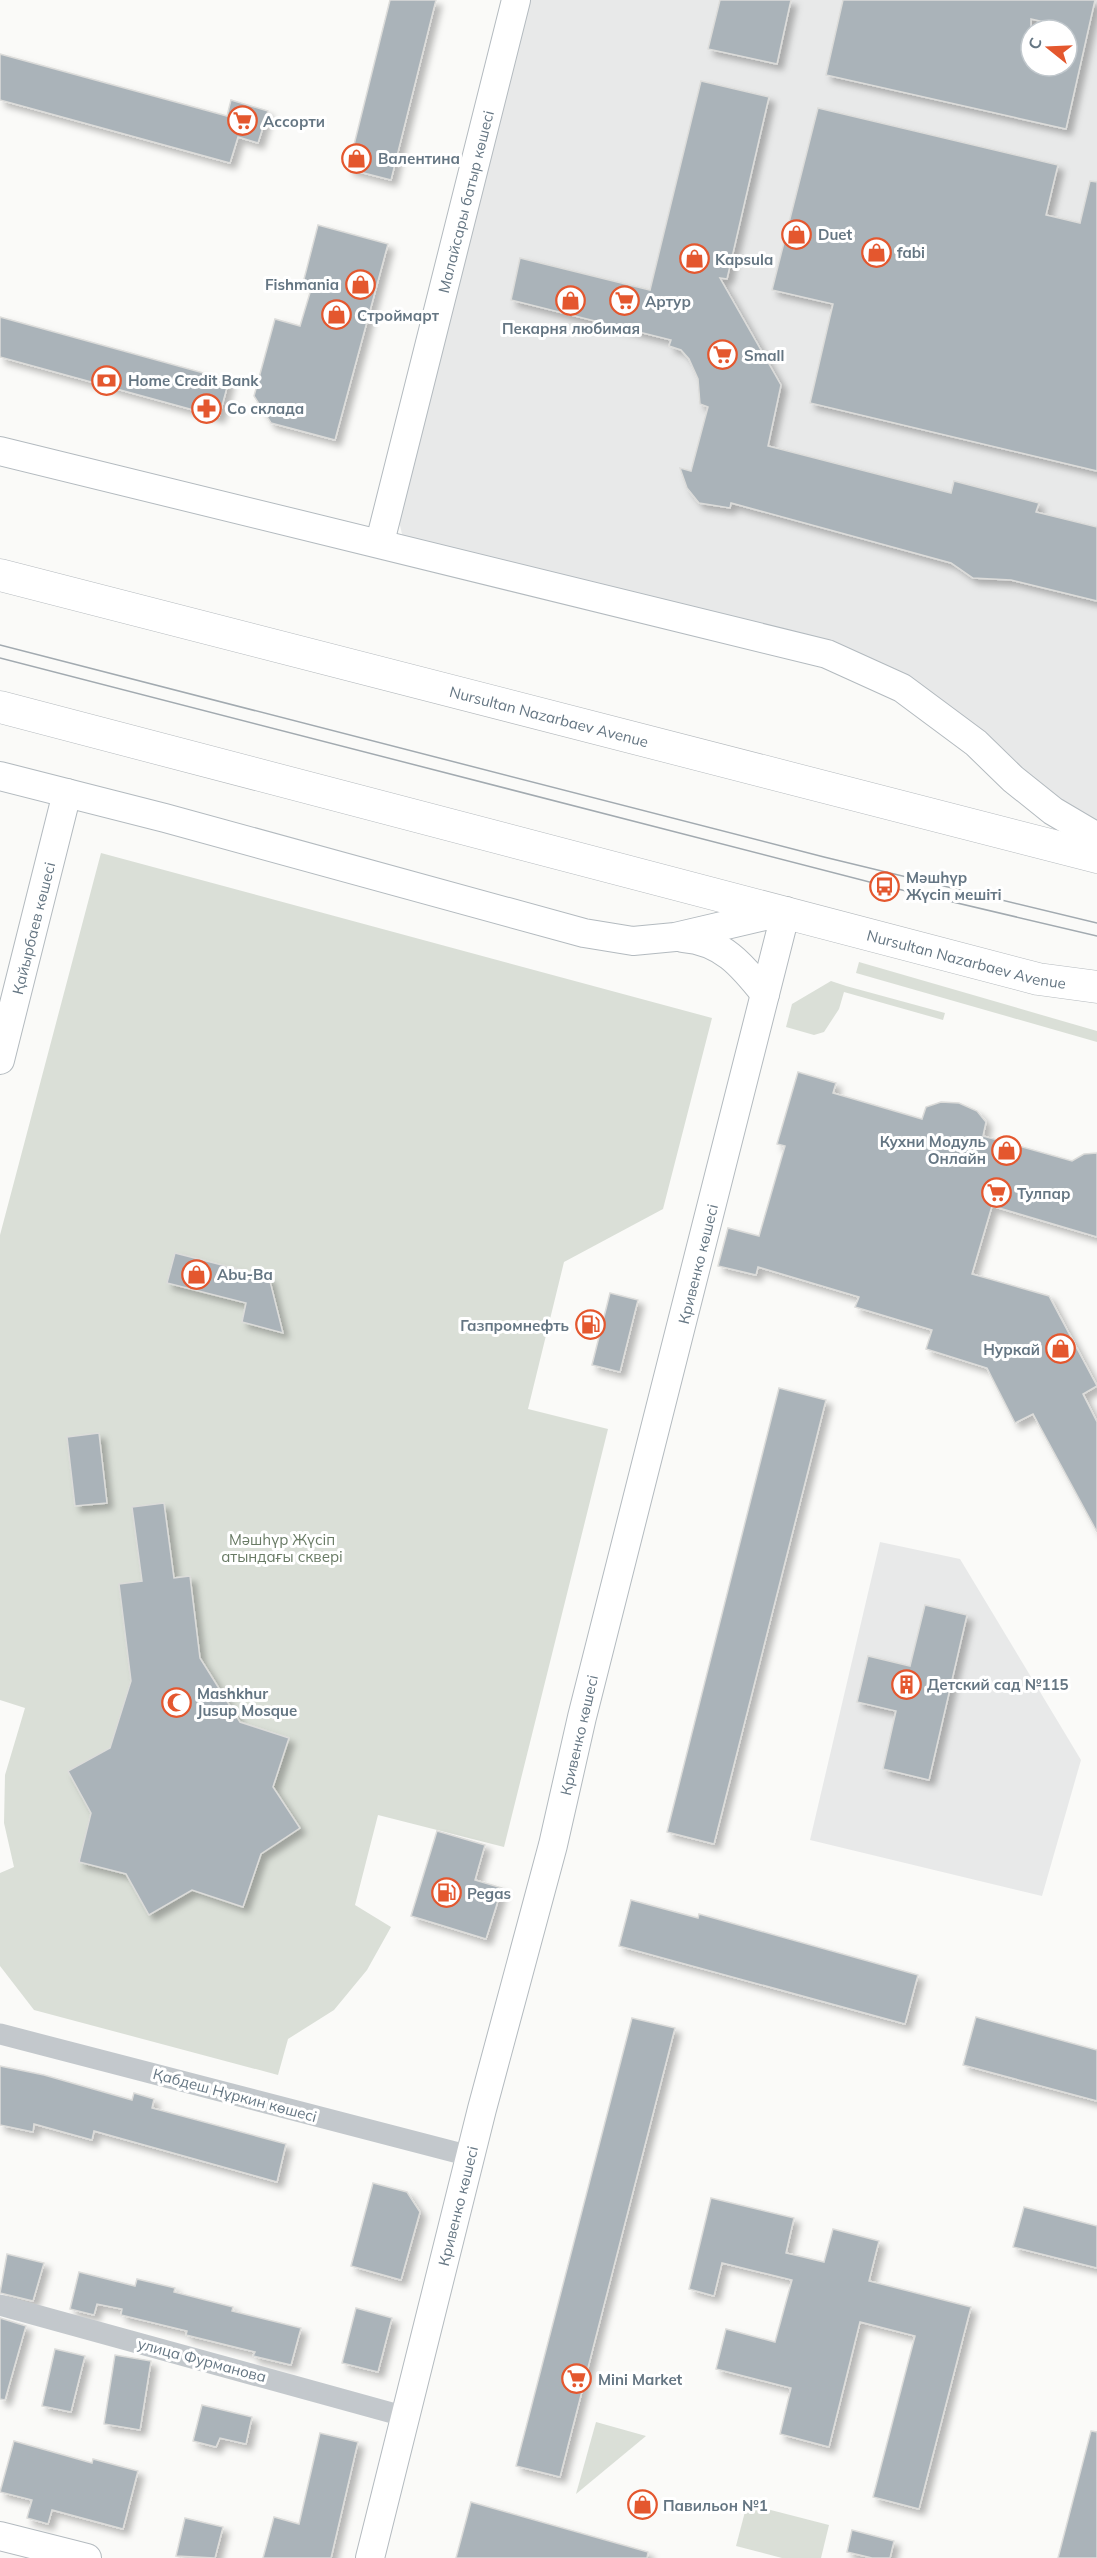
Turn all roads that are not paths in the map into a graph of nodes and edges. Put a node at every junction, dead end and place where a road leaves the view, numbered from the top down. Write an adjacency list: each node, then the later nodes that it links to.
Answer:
1 (516, 0): 3 (street, Малайсары батыр көшесі)
2 (0, 451): 3 (street)
3 (380, 542): 8 (street)
4 (0, 575): 9 (main road, Nursultan Nazarbaev Avenue)
5 (0, 707): 10 (main road, Nursultan Nazarbaev Avenue)
6 (0, 776): 7 (street)
7 (67, 793): 11 (street); 16 (street, Қайырбаев көшесі)
8 (1097, 837)
9 (1097, 857)
10 (786, 911): 11 (street); 12 (main road, Nursultan Nazarbaev Avenue); 14 (street, Кривенко көшесі)
11 (675, 937): 14 (street)
12 (1038, 979): 13 (main road, Nursultan Nazarbaev Avenue); 15 (main road)
13 (1097, 987)
14 (765, 994): 18 (street, Кривенко көшесі)
15 (1097, 1003)
16 (0, 1060)
17 (0, 2034): 18 (street, Қабдеш Нұркин көшесі)
18 (470, 2156): 20 (street, Кривенко көшесі)
19 (0, 2305): 20 (street, улица Фурманова)
20 (403, 2416): 23 (street, Кривенко көшесі)
21 (0, 2535): 22 (street)
22 (87, 2558)
23 (370, 2558)

